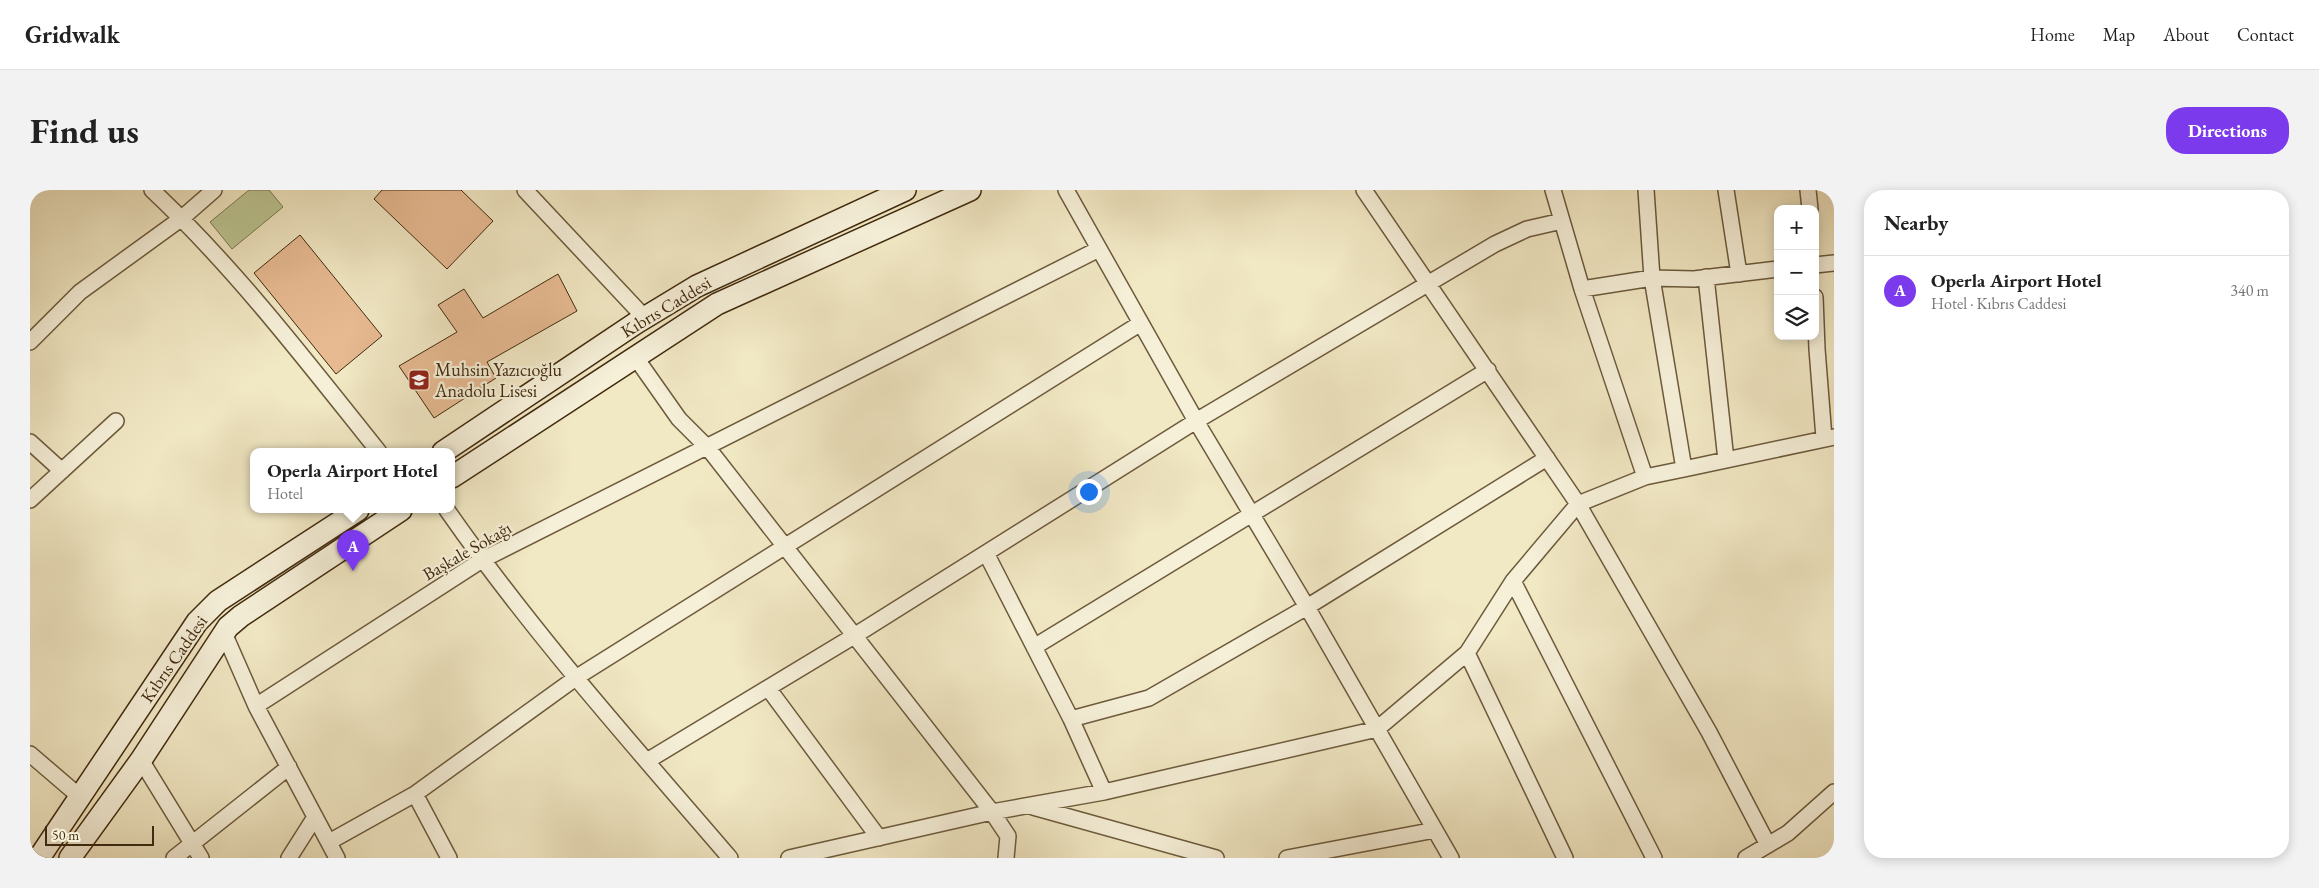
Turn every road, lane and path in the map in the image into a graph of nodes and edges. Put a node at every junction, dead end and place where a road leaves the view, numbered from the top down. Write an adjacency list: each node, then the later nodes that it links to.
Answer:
1 (152, 190): 13 (street)
2 (214, 190): 13 (street)
3 (526, 190): 24 (street)
4 (970, 190): 28 (main road)
5 (1066, 190): 15 (street)
6 (1364, 190): 22 (street)
7 (1553, 190): 14 (street)
8 (1646, 190): 21 (street)
9 (1726, 190): 19 (street)
10 (1808, 190): 12 (street)
11 (890, 193): 24 (main road, Kıbrıs Caddesi)
12 (1810, 205)
13 (182, 218): 27 (street); 34 (street)
14 (1562, 221): 22 (street); 23 (street)
15 (1099, 249): 25 (street); 36 (street, Başkale Sokağı)
16 (1834, 263): 17 (street)
17 (1819, 264)
18 (1774, 270): 19 (street)
19 (1739, 274): 20 (street)
20 (1706, 277): 21 (street); 38 (street)
21 (1652, 278): 23 (street); 39 (street)
22 (1428, 285): 29 (street); 30 (street)
23 (1582, 289): 42 (street)
24 (645, 318): 35 (main road, Kıbrıs Caddesi)
25 (1141, 323): 30 (street); 49 (street)
26 (1817, 340): 32 (street)
27 (30, 342)
28 (636, 358): 36 (street); 41 (main road)
29 (1488, 370): 37 (street); 48 (street)
30 (1196, 421): 48 (street); 50 (street)
31 (116, 422): 40 (street)
32 (1829, 437): 38 (street)
33 (30, 442): 40 (street)
34 (376, 448)
35 (449, 448)
36 (708, 448): 49 (street); 51 (street, Başkale Sokağı)
37 (1547, 458): 44 (street); 53 (street)
38 (1726, 460): 39 (street)
39 (1684, 469): 42 (street)
40 (62, 471): 43 (street)
41 (455, 475)
42 (1645, 477): 44 (street)
43 (30, 500)
44 (1578, 504): 52 (street); 78 (street)
45 (354, 513): 70 (main road, Kıbrıs Caddesi)
46 (396, 513): 54 (main road)
47 (449, 513): 51 (street)
48 (1252, 514): 53 (street); 56 (street)
49 (784, 545): 55 (street); 58 (street)
50 (986, 553): 55 (street); 56 (street)
51 (482, 560): 58 (street); 60 (street, Başkale Sokağı)
52 (1513, 581): 57 (street); 93 (street)
53 (1306, 607): 61 (street); 62 (street)
54 (224, 633): 60 (street); 64 (main road)
55 (854, 636): 59 (street); 72 (street)
56 (1034, 647): 61 (street)
57 (1467, 653): 62 (street); 92 (street)
58 (577, 677): 65 (street); 69 (street)
59 (768, 688): 65 (street); 75 (street)
60 (256, 706): 66 (street)
61 (1071, 719): 67 (street)
62 (1377, 729): 67 (street); 74 (street)
63 (30, 754): 70 (street)
64 (141, 760): 77 (street); 80 (main road)
65 (647, 761): 86 (street)
66 (288, 767): 73 (street); 77 (street)
67 (1104, 792): 71 (street)
68 (1834, 792): 78 (street)
69 (415, 794): 76 (street); 85 (street)
70 (79, 796): 79 (main road, Kıbrıs Caddesi)
71 (1030, 805): 72 (street); 89 (street)
72 (992, 812): 75 (street); 88 (street)
73 (316, 817): 76 (street); 83 (street)
74 (1435, 830): 90 (street); 91 (street)
75 (879, 838): 87 (street)
76 (328, 842): 84 (street)
77 (192, 843): 81 (street); 82 (street)
78 (1768, 845): 94 (street)
79 (39, 858)
80 (70, 858)
81 (174, 858)
82 (201, 858)
83 (288, 858)
84 (337, 858)
85 (449, 858)
86 (730, 858)
87 (789, 858)
88 (1006, 858)
89 (1216, 858)
90 (1287, 858)
91 (1451, 858)
92 (1565, 858)
93 (1654, 858)
94 (1746, 858)

